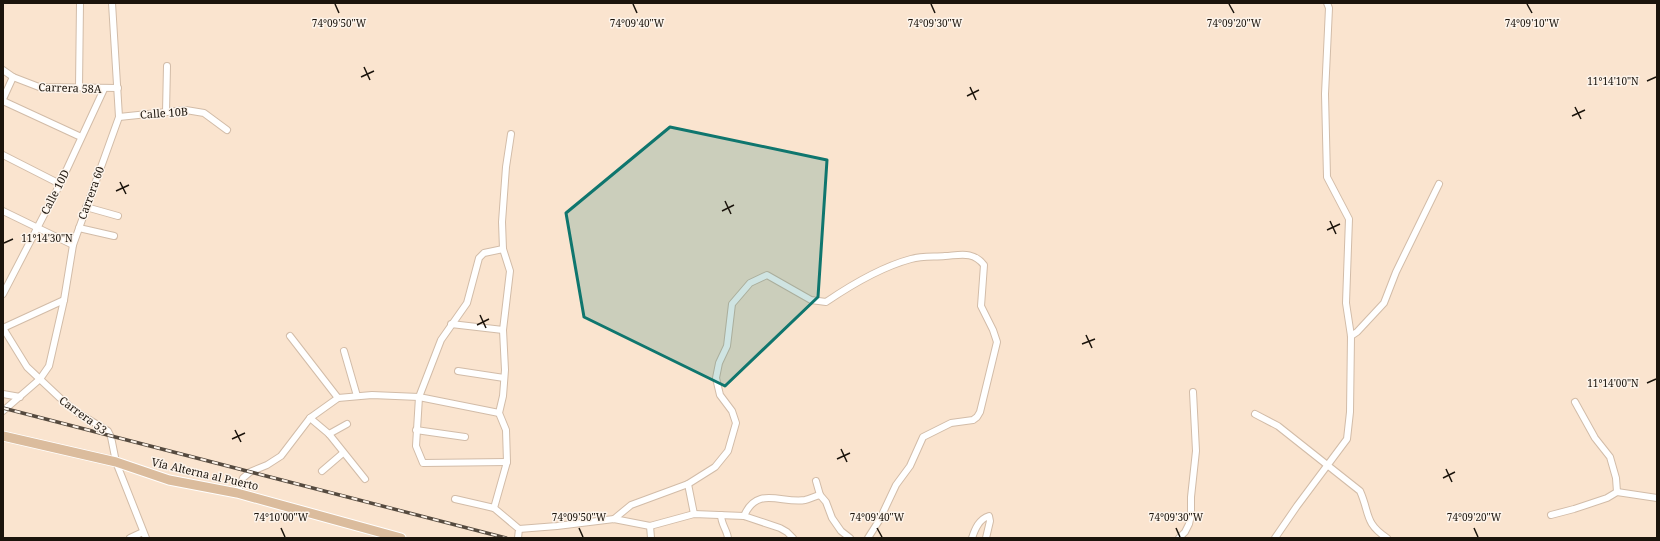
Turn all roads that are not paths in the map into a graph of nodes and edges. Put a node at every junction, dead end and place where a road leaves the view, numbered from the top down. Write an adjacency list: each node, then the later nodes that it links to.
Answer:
1 (80, 3): 7 (street)
2 (112, 3): 8 (street, Carrera 60)
3 (1327, 3): 33 (street)
4 (167, 66): 11 (street)
5 (3, 70): 6 (street, Carrera 58A)
6 (13, 77): 7 (street, Carrera 58A); 10 (street)
7 (79, 87): 9 (street, Carrera 58A)
8 (118, 88): 9 (street, Carrera 58A); 12 (street, Carrera 60)
9 (104, 89): 15 (street, Calle 10D)
10 (3, 100): 15 (street)
11 (166, 112): 12 (street, Calle 10B); 13 (street, Calle 10B)
12 (119, 117): 19 (street, Carrera 60)
13 (227, 130)
14 (511, 134): 26 (street)
15 (82, 137): 17 (street, Calle 10D)
16 (3, 155): 17 (street)
17 (60, 184): 22 (street, Calle 10D)
18 (1439, 184): 33 (street)
19 (86, 207): 21 (street); 23 (street, Carrera 60)
20 (3, 211): 22 (street)
21 (118, 216)
22 (37, 227): 25 (street); 27 (street, Calle 10D)
23 (79, 228): 24 (street); 25 (street, Carrera 60)
24 (114, 236)
25 (73, 245): 28 (street, Carrera 60)
26 (503, 249): 29 (street); 31 (street)
27 (3, 294)
28 (64, 300): 30 (street); 37 (street, Carrera 60)
29 (451, 324): 31 (street); 42 (street)
30 (3, 328): 37 (street, Carrera 53)
31 (503, 330): 36 (street)
32 (290, 336): 43 (street)
33 (1351, 336): 57 (street)
34 (344, 351): 40 (street)
35 (458, 371): 36 (street)
36 (504, 378): 46 (street)
37 (40, 379): 41 (street, Carrera 60); 55 (street, Carrera 53)
38 (1193, 392): 87 (street)
39 (3, 394): 41 (street)
40 (357, 396): 42 (street); 43 (street)
41 (20, 397): 45 (street, Carrera 60)
42 (419, 397): 46 (street); 50 (street)
43 (338, 398): 48 (street)
44 (1575, 402): 62 (street)
45 (3, 411)
46 (499, 413): 56 (street)
47 (1255, 414): 57 (street)
48 (310, 418): 51 (street); 63 (street)
49 (347, 424): 51 (street)
50 (416, 430): 53 (street); 56 (street)
51 (329, 434): 54 (street)
52 (3, 436): 55 (main road, Vía Alterna al Puerto)
53 (465, 437)
54 (344, 453): 58 (street); 59 (street)
55 (116, 462): 63 (main road, Vía Alterna al Puerto); 75 (street, Carrera 53)
56 (507, 462): 67 (street)
57 (1328, 464): 88 (street); 89 (street)
58 (322, 471)
59 (365, 479)
60 (816, 481): 64 (street)
61 (688, 484): 68 (street); 72 (street); 84 (street)
62 (1617, 492): 65 (street); 69 (street)
63 (237, 493): 78 (main road, Vía Alterna al Puerto)
64 (820, 495): 71 (street); 83 (street)
65 (1657, 498)
66 (455, 499): 67 (street)
67 (494, 508): 74 (street)
68 (694, 514): 70 (street); 73 (street)
69 (1551, 515)
70 (721, 516): 71 (street); 81 (street)
71 (744, 516): 82 (street)
72 (614, 519): 73 (street); 74 (street)
73 (650, 526): 80 (street)
74 (519, 529): 79 (street)
75 (143, 532): 76 (street); 77 (street, Carrera 53)
76 (130, 538)
77 (146, 538)
78 (401, 538)
79 (518, 538)
80 (651, 538)
81 (728, 538)
82 (793, 538)
83 (850, 538)
84 (868, 538)
85 (972, 538): 86 (street)
86 (986, 538)
87 (1179, 538)
88 (1275, 538)
89 (1387, 538)

